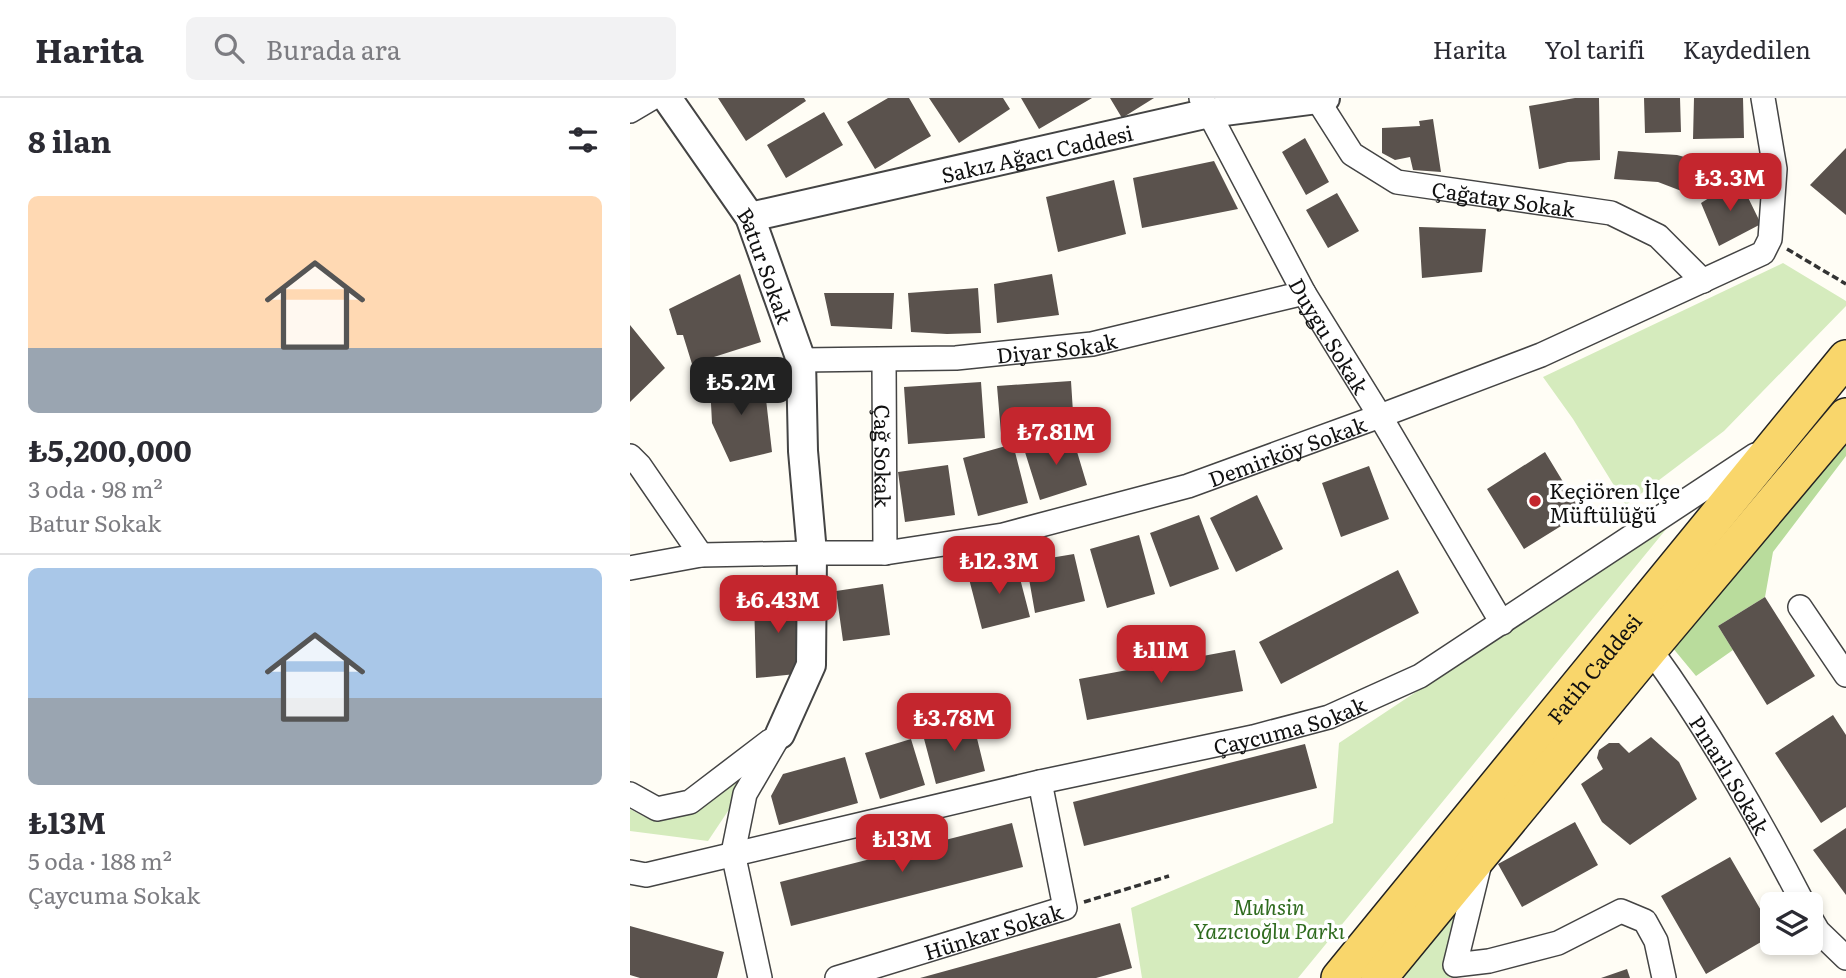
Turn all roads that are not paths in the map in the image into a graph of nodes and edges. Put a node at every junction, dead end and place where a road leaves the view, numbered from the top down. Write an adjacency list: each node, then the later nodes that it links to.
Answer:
1 (652, 98): 6 (street)
2 (667, 98): 7 (street, Batur Sokak)
3 (1763, 98): 8 (street, Demirköy Sokak)
4 (1321, 99): 5 (street, Sakız Ağacı Caddesi); 8 (street, Çağatay Sokak)
5 (1205, 106): 7 (street, Sakız Ağacı Caddesi); 9 (street, Duygu Sokak)
6 (630, 111)
7 (750, 217): 11 (street, Batur Sokak)
8 (1703, 281): 13 (street, Demirköy Sokak)
9 (1304, 293): 12 (street, Diyar Sokak); 13 (street, Duygu Sokak)
10 (1846, 358): 15 (main road, Fatih Caddesi)
11 (801, 360): 12 (street, Diyar Sokak); 17 (street, Batur Sokak)
12 (884, 360): 18 (street, Çağ Sokak)
13 (1380, 416): 18 (street, Demirköy Sokak); 22 (street, Duygu Sokak)
14 (1846, 416): 23 (main road, Fatih Caddesi)
15 (1781, 438): 22 (street, Çaycuma Sokak); 36 (main road, Fatih Caddesi)
16 (630, 456): 19 (street)
17 (812, 553): 18 (street, Demirköy Sokak); 19 (street, Demirköy Sokak); 25 (street, Batur Sokak)
18 (885, 554)
19 (701, 555): 20 (street, Demirköy Sokak)
20 (630, 568)
21 (1800, 607): 24 (street)
22 (1502, 623): 26 (street, Çaycuma Sokak)
23 (1650, 649): 29 (main road, Fatih Caddesi); 31 (street, Pınarlı Sokak)
24 (1846, 675)
25 (780, 734): 27 (street, Batur Sokak); 28 (street)
26 (1040, 782): 28 (street, Çaycuma Sokak); 35 (street, Hünkar Sokak)
27 (630, 794)
28 (733, 853): 30 (street, Çaycuma Sokak); 34 (street)
29 (1483, 853): 37 (main road, Fatih Caddesi); 38 (street)
30 (630, 872)
31 (1797, 892)
32 (1823, 936): 33 (street)
33 (1846, 958)
34 (760, 978)
35 (837, 978)
36 (1339, 978)
37 (1379, 978)
38 (1664, 978)

